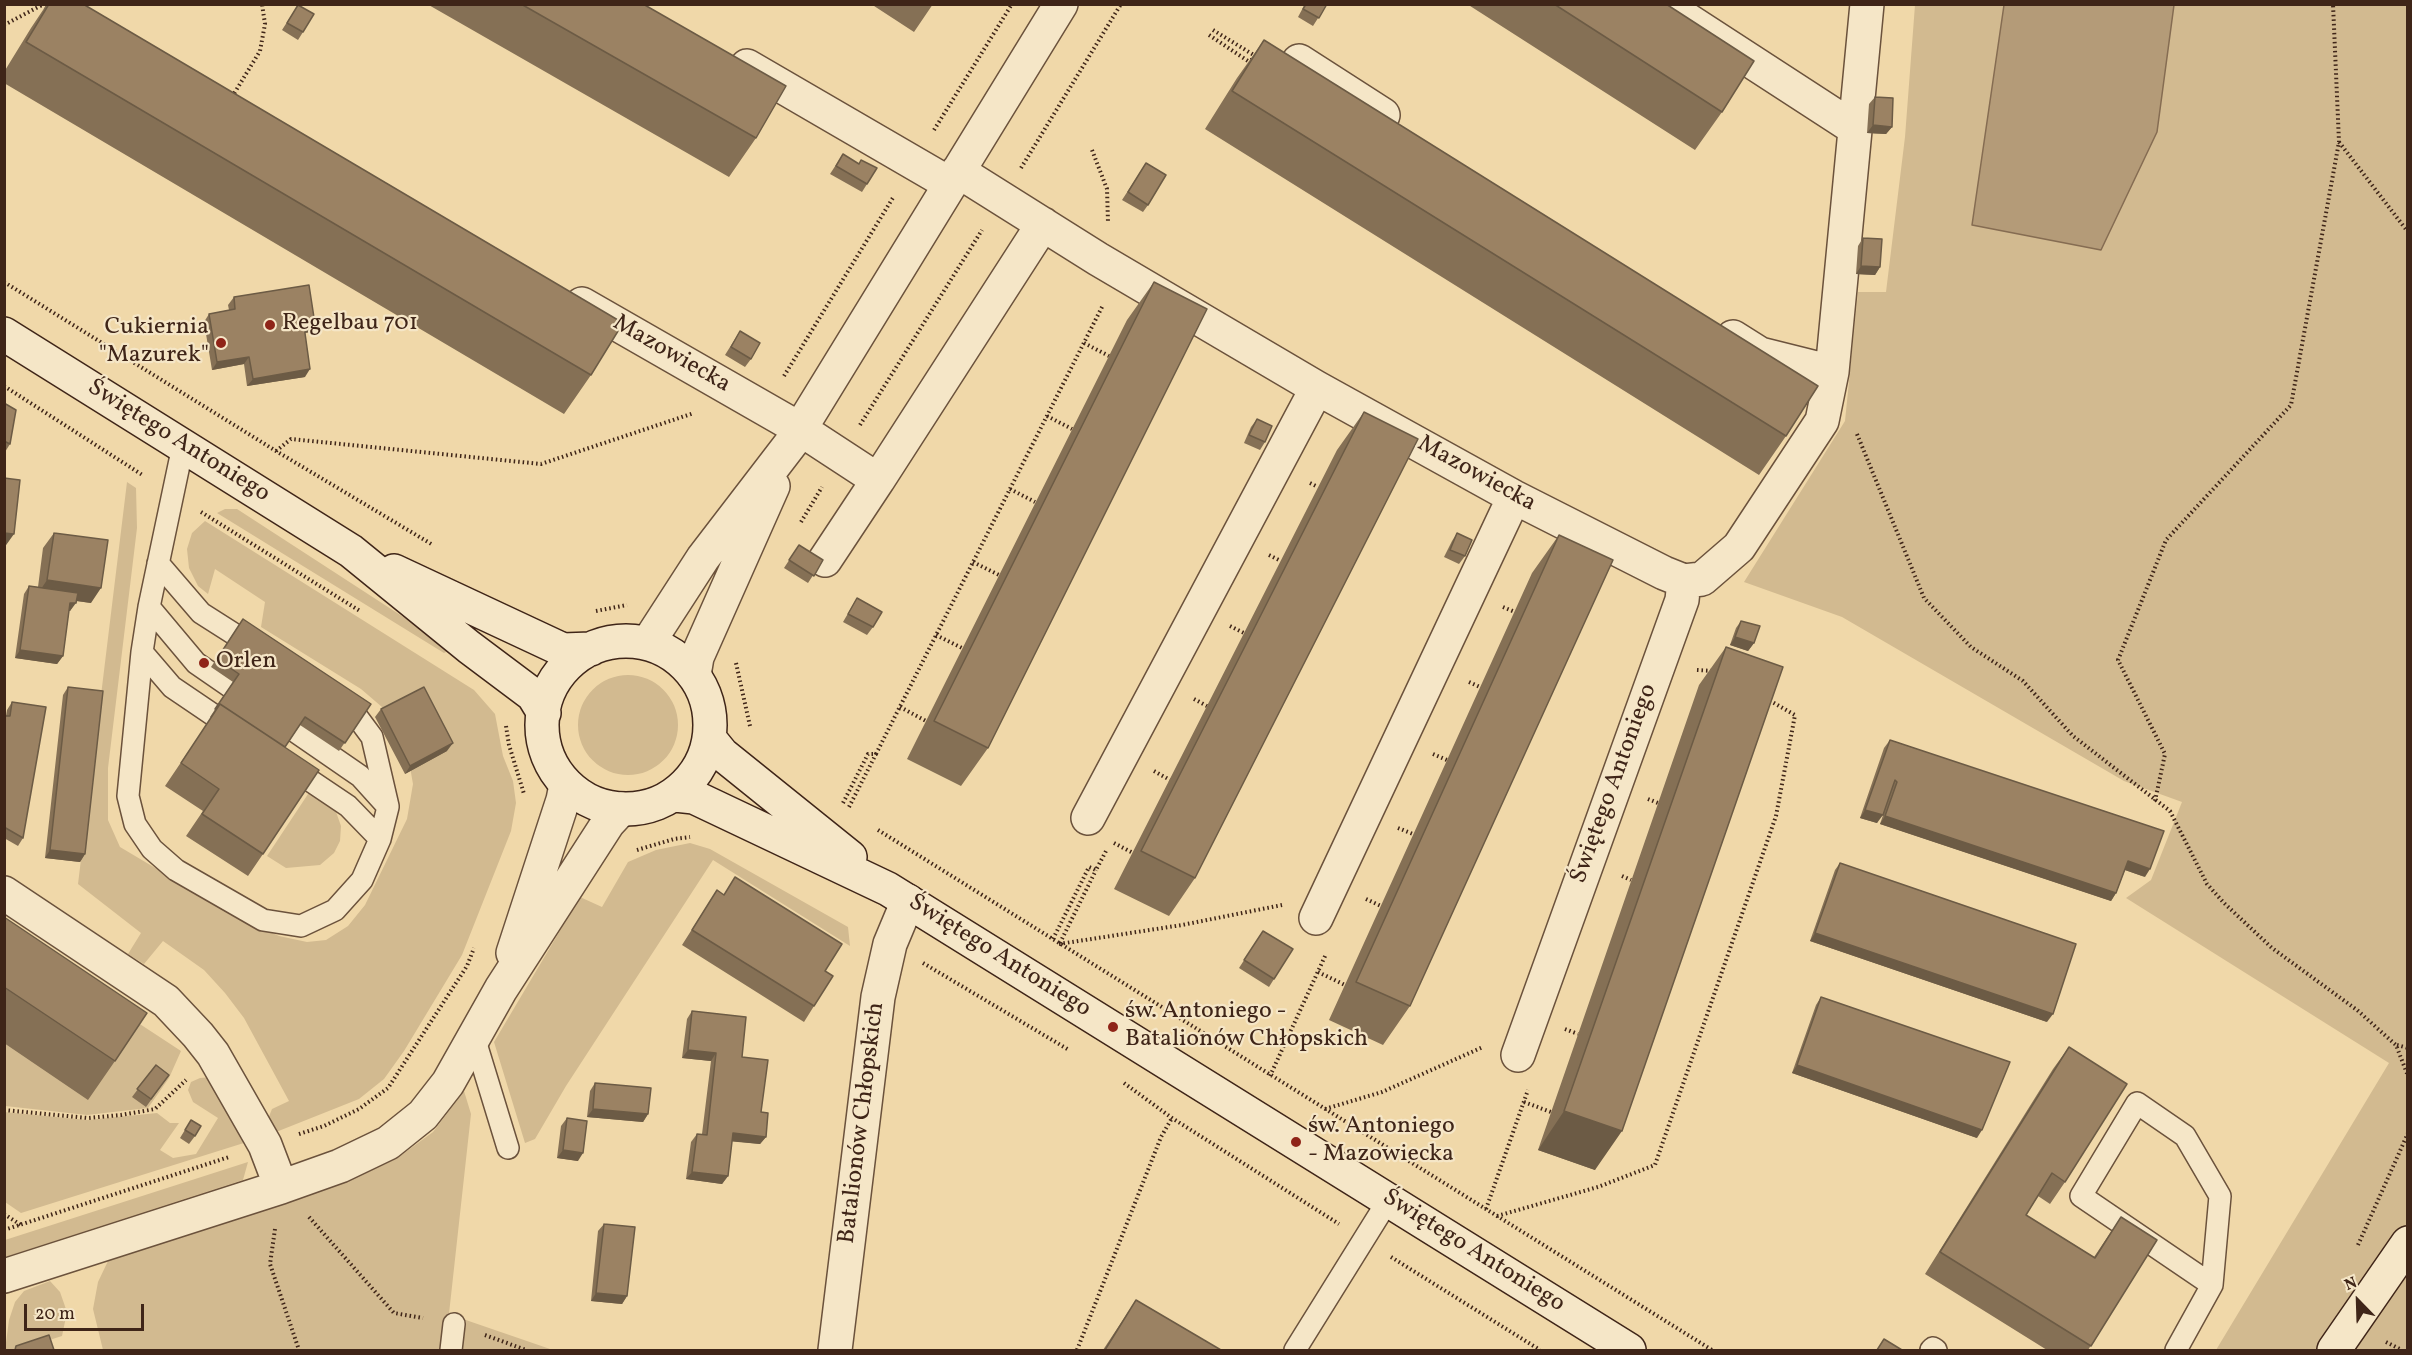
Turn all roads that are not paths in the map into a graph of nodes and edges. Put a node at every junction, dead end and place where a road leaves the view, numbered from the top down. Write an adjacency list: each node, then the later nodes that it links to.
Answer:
1 (1061, 4): 8 (street)
2 (1663, 4): 6 (street)
3 (1867, 4): 6 (street)
4 (722, 51): 8 (street, Mazowiecka)
5 (1299, 61): 7 (street)
6 (1854, 128): 13 (street)
7 (1409, 131)
8 (954, 177): 9 (street, Mazowiecka); 15 (street)
9 (1043, 224): 14 (street, Mazowiecka); 17 (street)
10 (559, 290): 15 (street, Mazowiecka)
11 (1710, 322): 13 (street)
12 (4, 334): 16 (street, Świętego Antoniego)
13 (1832, 372): 22 (street)
14 (1317, 388): 18 (street, Mazowiecka); 38 (street)
15 (796, 436): 17 (street, Mazowiecka); 24 (street); 28 (street)
16 (183, 446): 19 (street, Świętego Antoniego); 21 (lane)
17 (878, 480): 20 (street)
18 (1514, 497): 22 (street, Mazowiecka); 42 (street)
19 (351, 551): 25 (street, Świętego Antoniego); 30 (street, Świętego Antoniego)
20 (825, 560)
21 (158, 564): 23 (lane); 27 (lane)
22 (1684, 581): 45 (street, Świętego Antoniego)
23 (149, 607): 26 (lane); 36 (lane)
24 (648, 643): 25 (street); 28 (street)
25 (591, 649): 30 (street)
26 (142, 652): 32 (lane); 39 (lane)
27 (270, 656)
28 (694, 675): 31 (street)
29 (320, 687): 36 (lane)
30 (543, 713): 34 (street)
31 (709, 738): 35 (street); 41 (street, Świętego Antoniego)
32 (250, 740)
33 (270, 753): 39 (lane)
34 (566, 784): 37 (street); 43 (street)
35 (675, 795): 37 (street); 41 (street, Świętego Antoniego)
36 (388, 807): 39 (lane)
37 (621, 808): 43 (street)
38 (1089, 818)
39 (380, 839)
40 (4, 893): 47 (street)
41 (898, 895): 48 (street, Świętego Antoniego); 54 (street, Batalionów Chłopskich)
42 (1316, 918)
43 (501, 989): 44 (street)
44 (474, 1037): 46 (lane); 47 (street)
45 (1518, 1054)
46 (508, 1148)
47 (281, 1187): 50 (street)
48 (1389, 1199): 55 (lane); 56 (street, Świętego Antoniego)
49 (2408, 1243): 60 (street)
50 (4, 1276)
51 (2212, 1285): 51 (lane); 59 (lane)
52 (454, 1324): 53 (lane)
53 (451, 1350)
54 (835, 1350)
55 (1295, 1350)
56 (1629, 1350)
57 (1931, 1350): 58 (lane)
58 (1936, 1350)
59 (2176, 1350)
60 (2334, 1350)

